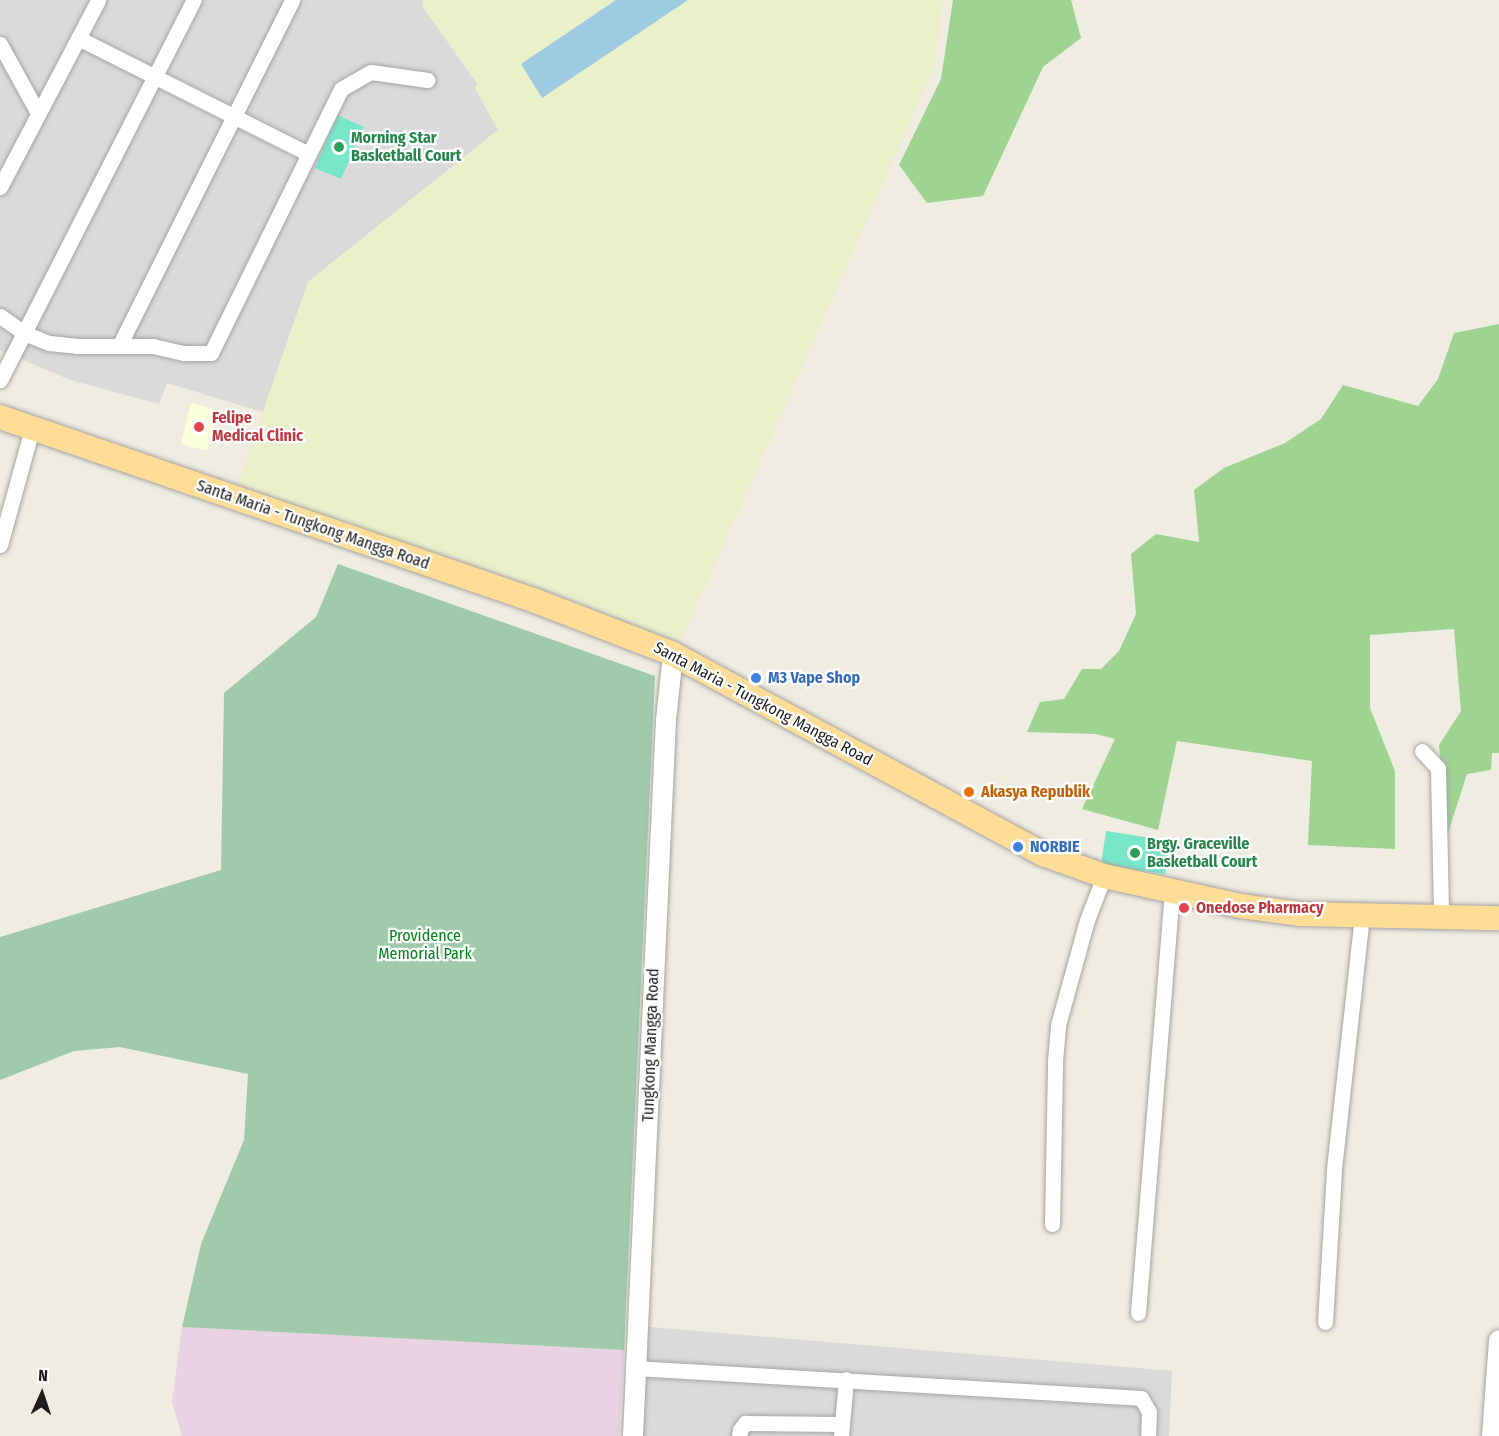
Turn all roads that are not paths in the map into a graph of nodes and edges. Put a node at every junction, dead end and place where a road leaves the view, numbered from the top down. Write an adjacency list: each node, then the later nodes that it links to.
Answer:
1 (98, 0): 4 (street)
2 (194, 0): 6 (street)
3 (292, 0): 9 (street)
4 (78, 39): 6 (street); 8 (street)
5 (0, 44): 8 (street)
6 (154, 79): 9 (street); 13 (street)
7 (427, 80): 10 (street)
8 (38, 113): 11 (street)
9 (233, 117): 10 (street); 14 (street)
10 (309, 154): 14 (street)
11 (0, 187)
12 (0, 316): 13 (street)
13 (24, 333): 14 (street); 15 (street)
14 (119, 346)
15 (0, 380)
16 (0, 417): 17 (main road, Santa Maria - Tungkong Mangga Road)
17 (32, 429): 18 (street); 19 (main road, Santa Maria - Tungkong Mangga Road)
18 (0, 545)
19 (672, 654): 21 (main road, Santa Maria - Tungkong Mangga Road); 30 (street, Tungkong Mangga Road)
20 (1422, 751): 24 (street)
21 (1104, 876): 22 (main road, Santa Maria - Tungkong Mangga Road); 26 (street)
22 (1172, 892): 23 (main road, Santa Maria - Tungkong Mangga Road); 27 (street)
23 (1362, 916): 24 (main road, Santa Maria - Tungkong Mangga Road); 28 (street)
24 (1441, 917): 25 (main road, Santa Maria - Tungkong Mangga Road)
25 (1499, 918)
26 (1052, 1224)
27 (1138, 1313)
28 (1325, 1322)
29 (1499, 1340): 36 (street)
30 (635, 1368): 31 (street); 33 (street, Tungkong Mangga Road)
31 (846, 1379): 32 (street); 35 (street)
32 (841, 1430): 34 (street)
33 (633, 1436)
34 (739, 1436)
35 (1148, 1436)
36 (1492, 1436)

